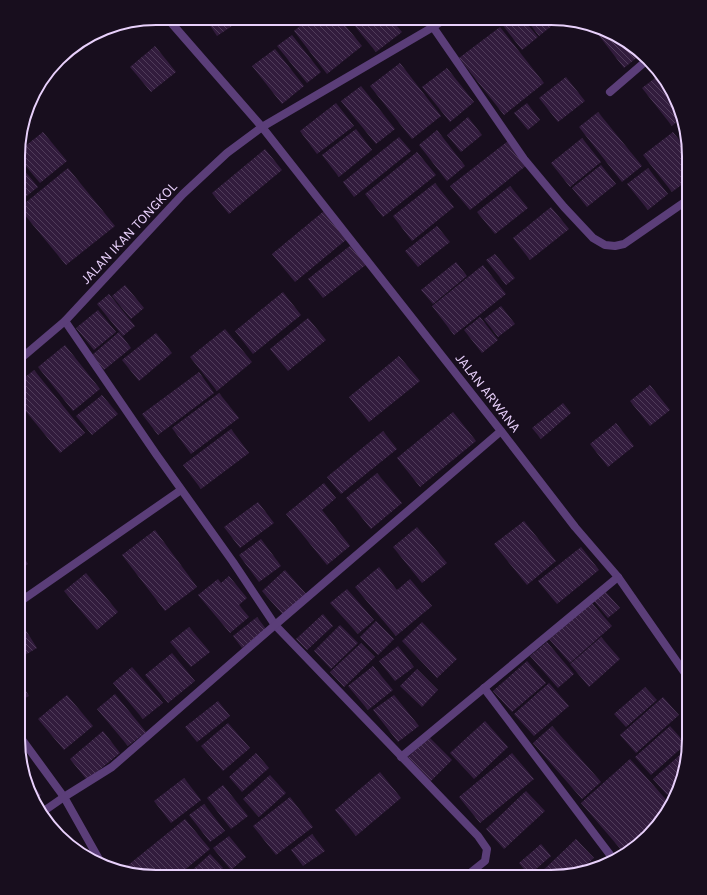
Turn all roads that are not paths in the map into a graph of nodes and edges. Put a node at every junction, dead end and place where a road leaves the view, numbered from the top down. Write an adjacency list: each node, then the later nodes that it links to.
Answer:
1 (173, 25): 6 (street, JALAN ARWANA)
2 (436, 25): 3 (street, JALAN IKAN TONGKOL)
3 (433, 27): 6 (street, JALAN IKAN TONGKOL); 7 (street)
4 (643, 64): 5 (street)
5 (610, 92)
6 (262, 127): 8 (street, JALAN IKAN TONGKOL); 10 (street, JALAN ARWANA)
7 (682, 204)
8 (65, 321): 9 (street, JALAN IKAN TONGKOL); 11 (street)
9 (25, 353)
10 (501, 431): 12 (street, JALAN ARWANA); 14 (street)
11 (181, 490): 13 (street); 14 (street)
12 (618, 577): 15 (street, JALAN ARWANA); 16 (street)
13 (25, 598)
14 (275, 625): 18 (street); 19 (street)
15 (682, 669)
16 (484, 688): 18 (street); 22 (street)
17 (25, 744): 19 (street)
18 (401, 757): 23 (street)
19 (64, 797): 20 (street); 21 (street)
20 (46, 810)
21 (97, 855)
22 (610, 855)
23 (473, 870)

